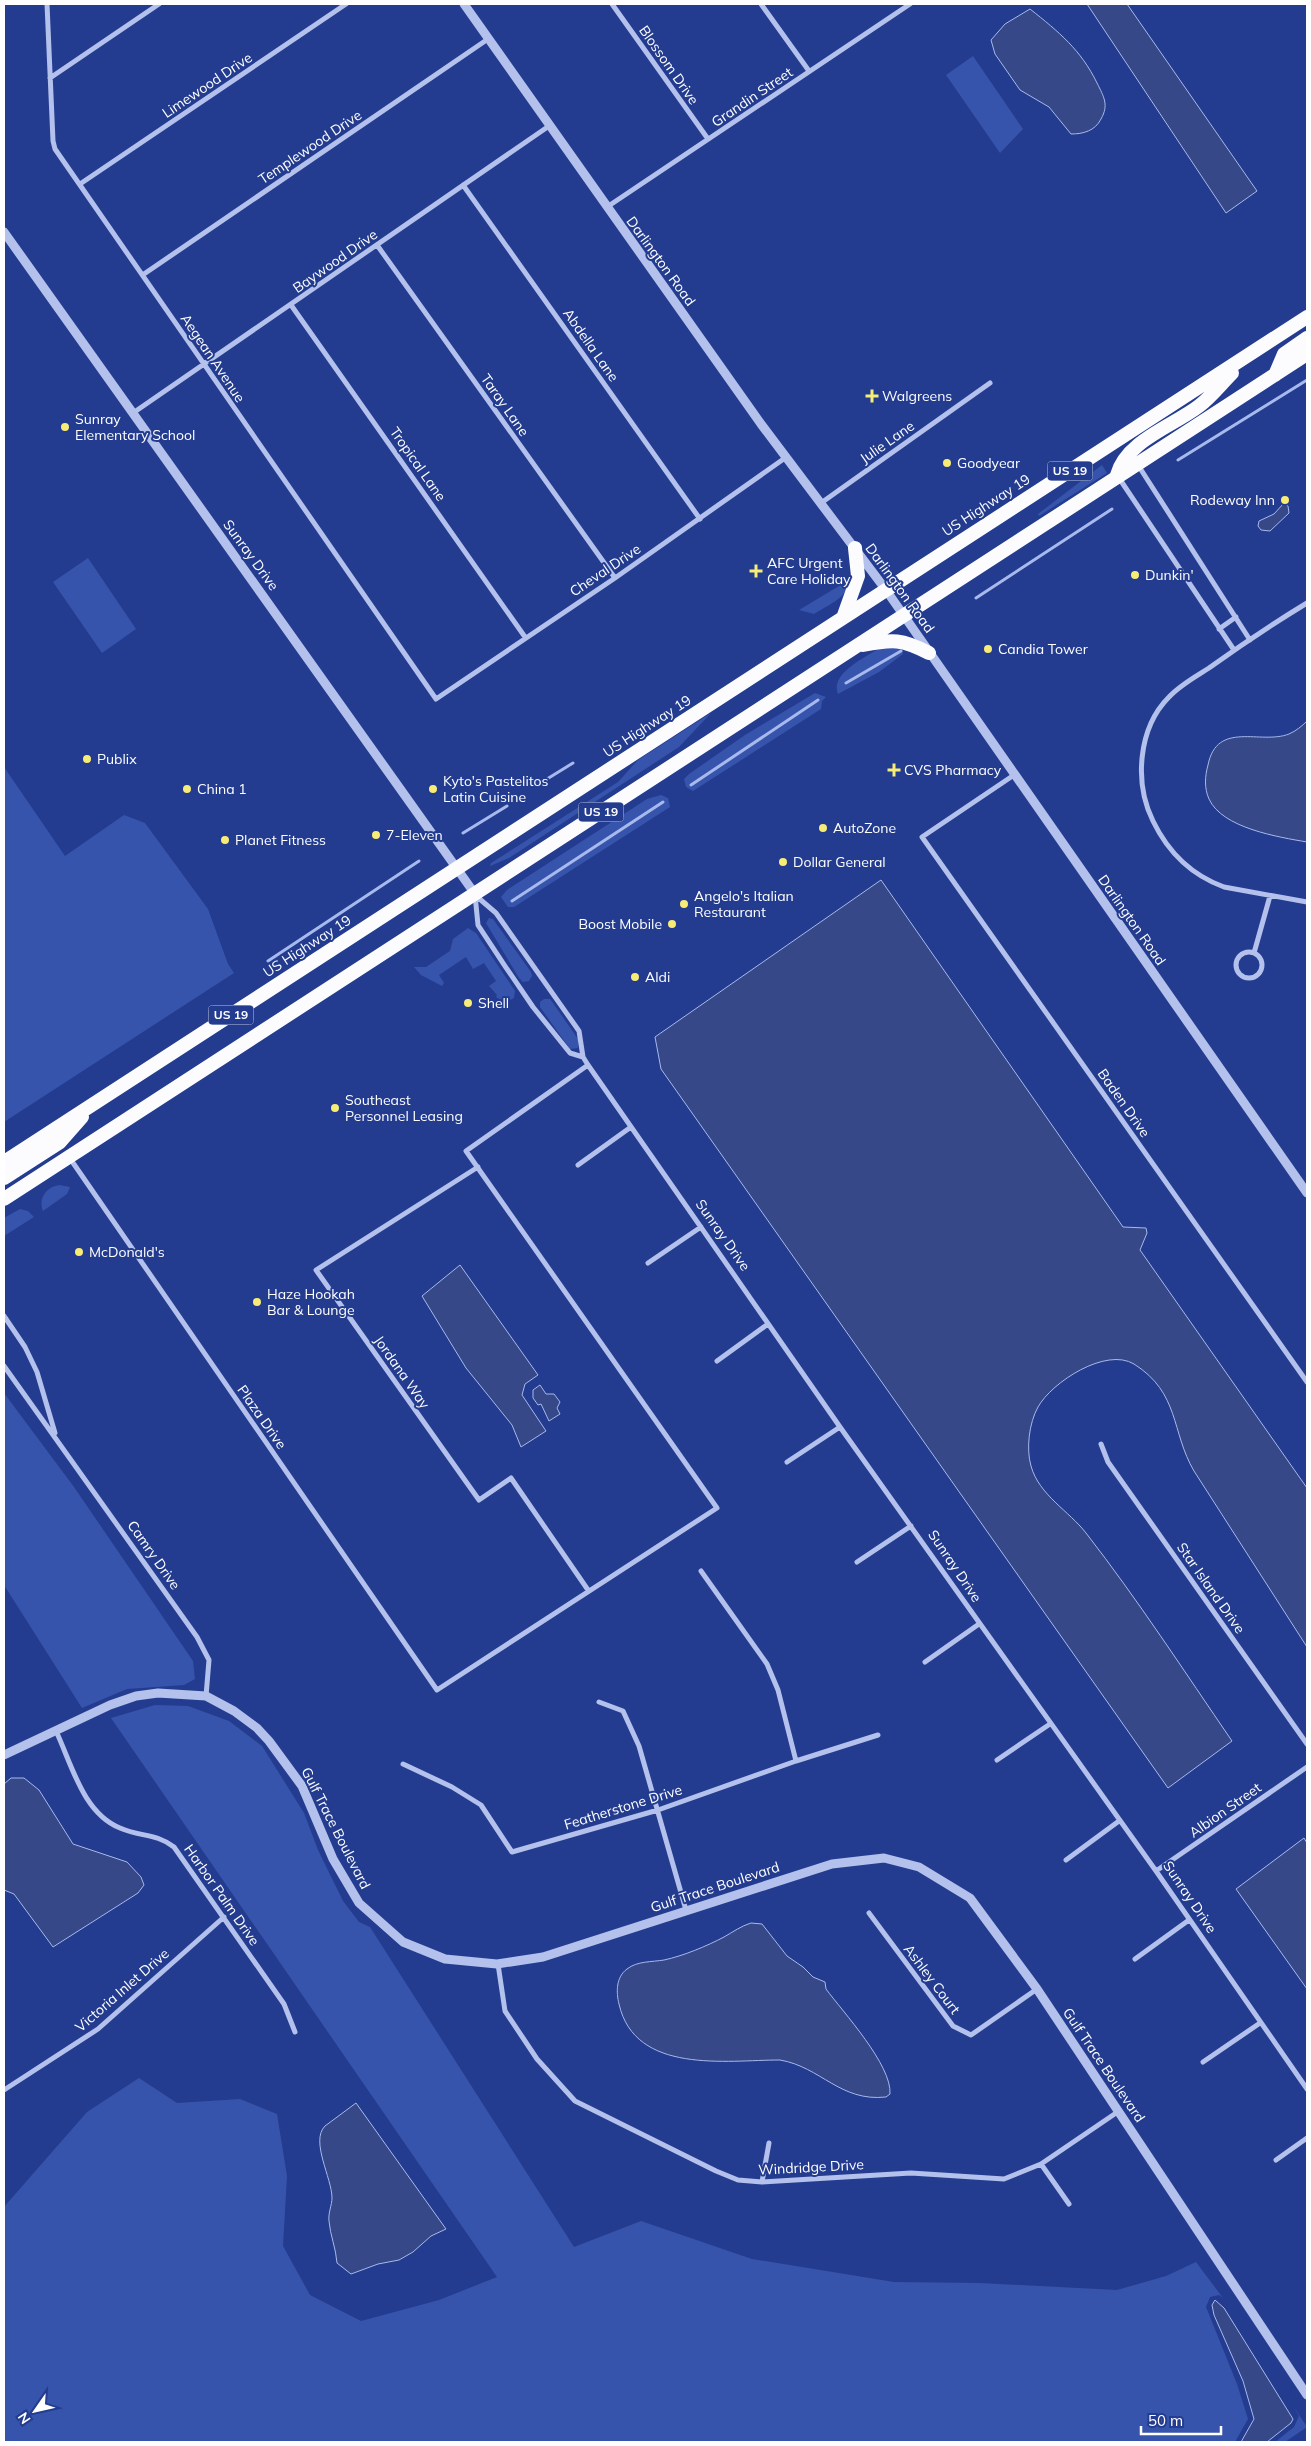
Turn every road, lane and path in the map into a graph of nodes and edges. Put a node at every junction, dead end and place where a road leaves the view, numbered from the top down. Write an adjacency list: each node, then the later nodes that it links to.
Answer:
1 (47, 4): 10 (street, Aegean Avenue)
2 (160, 4): 10 (street)
3 (346, 4): 13 (street, Limewood Drive)
4 (464, 4): 8 (street, Darlington Road)
5 (612, 4): 12 (street, Blossom Drive)
6 (761, 4): 9 (street)
7 (910, 4): 9 (street, Grandin Street)
8 (488, 39): 11 (street, Darlington Road); 18 (street, Templewood Drive)
9 (809, 71): 12 (street, Grandin Street)
10 (50, 78): 13 (street, Aegean Avenue)
11 (549, 126): 14 (street, Baywood Drive); 15 (street, Darlington Road)
12 (708, 139): 15 (street, Grandin Street)
13 (80, 184): 18 (street, Aegean Avenue)
14 (463, 185): 17 (street, Baywood Drive); 32 (street, Abdella Lane)
15 (606, 208): 28 (street, Darlington Road)
16 (4, 232): 27 (street, Sunray Drive)
17 (378, 245): 19 (street, Baywood Drive); 34 (street, Taray Lane)
18 (144, 274): 24 (street, Aegean Avenue)
19 (292, 305): 24 (street, Baywood Drive); 41 (street, Tropical Lane)
20 (1307, 317): 22 (highway, US Highway 19 / US 19)
21 (1307, 338): 25 (highway)
22 (1254, 352): 30 (highway); 35 (highway, US Highway 19 / US 19)
23 (1307, 354): 25 (highway, US 19)
24 (203, 365): 27 (street, Baywood Drive); 46 (street, Aegean Avenue)
25 (1275, 375): 29 (highway, US 19)
26 (990, 382): 31 (street, Julie Lane)
27 (133, 413): 48 (street, Sunray Drive)
28 (785, 458): 31 (street, Darlington Road); 32 (street, Cheval Drive)
29 (1137, 464): 30 (highway, US 19); 38 (street)
30 (1117, 475): 37 (highway, US 19); 40 (street)
31 (821, 503): 33 (street, Darlington Road)
32 (700, 518): 34 (street, Cheval Drive)
33 (854, 548): 35 (street, Darlington Road); 39 (highway)
34 (615, 578): 41 (street, Cheval Drive)
35 (886, 590): 37 (street, Darlington Road); 39 (highway, US Highway 19 / US 19)
36 (1307, 603): 42 (street)
37 (903, 616): 43 (highway, US 19); 45 (street, Darlington Road)
38 (1236, 617): 40 (street); 42 (street)
39 (843, 618): 48 (highway, US Highway 19 / US 19)
40 (1219, 628): 44 (street)
41 (525, 637): 46 (street, Cheval Drive)
42 (1250, 640): 44 (street)
43 (855, 647): 45 (highway); 49 (highway, US 19)
44 (1234, 650): 50 (street)
45 (930, 653): 47 (street, Darlington Road)
46 (436, 699)
47 (1014, 775): 62 (street, Darlington Road); 70 (street, Baden Drive)
48 (458, 868): 49 (street, Sunray Drive); 55 (highway, US Highway 19 / US 19)
49 (475, 894): 53 (street, Sunray Drive); 53 (street, Sunray Drive); 57 (highway, US 19)
50 (1270, 896): 51 (street); 52 (street)
51 (1307, 902)
52 (1254, 953): 52 (street)
53 (584, 1057): 54 (street, Sunray Drive)
54 (588, 1064): 56 (street, Sunray Drive); 60 (street)
55 (95, 1103): 58 (highway, US Highway 19 / US 19); 61 (highway)
56 (632, 1126): 59 (street); 64 (street, Sunray Drive)
57 (69, 1156): 63 (highway, US 19); 78 (street, Plaza Drive)
58 (4, 1162)
59 (578, 1165)
60 (478, 1167): 78 (street); 78 (street, Jordana Way)
61 (4, 1178)
62 (1307, 1193)
63 (4, 1199)
64 (700, 1227): 65 (street); 67 (street, Sunray Drive)
65 (648, 1263)
66 (4, 1316): 72 (street, Camry Drive)
67 (768, 1324): 68 (street); 71 (street, Sunray Drive)
68 (717, 1362)
69 (4, 1366): 72 (street, Camry Drive)
70 (1307, 1382)
71 (840, 1427): 74 (street); 75 (street, Sunray Drive)
72 (56, 1436): 81 (street, Camry Drive)
73 (1101, 1444): 86 (street, Star Island Drive)
74 (787, 1462)
75 (911, 1526): 76 (street); 79 (street, Sunray Drive)
76 (857, 1562)
77 (702, 1571): 89 (street)
78 (588, 1590)
79 (978, 1624): 80 (street); 83 (street, Sunray Drive)
80 (926, 1662)
81 (206, 1696): 84 (street, Gulf Trace Boulevard); 101 (street, Gulf Trace Boulevard)
82 (599, 1702): 92 (street)
83 (1050, 1724): 88 (street); 93 (street, Sunray Drive)
84 (56, 1731): 87 (street, Gulf Trace Boulevard); 98 (street, Harbor Palm Drive)
85 (878, 1735): 89 (street, Featherstone Drive)
86 (1307, 1744)
87 (4, 1755)
88 (997, 1760)
89 (796, 1761): 92 (street, Featherstone Drive)
90 (403, 1764): 92 (street, Featherstone Drive)
91 (1307, 1767): 95 (street, Albion Street)
92 (658, 1810): 96 (street)
93 (1119, 1821): 94 (street); 95 (street, Sunray Drive)
94 (1066, 1860)
95 (1156, 1871): 99 (street, Sunray Drive)
96 (686, 1910): 101 (street, Gulf Trace Boulevard); 102 (street, Gulf Trace Boulevard)
97 (869, 1913): 102 (street, Ashley Court)
98 (224, 1917): 104 (street, Harbor Palm Drive); 107 (street, Victoria Inlet Drive)
99 (1189, 1920): 100 (street); 103 (street, Sunray Drive)
100 (1135, 1960)
101 (498, 1964): 113 (street, Windridge Drive)
102 (1037, 1988): 108 (street, Gulf Trace Boulevard)
103 (1260, 2022): 105 (street); 106 (street, Sunray Drive)
104 (295, 2032)
105 (1203, 2062)
106 (1307, 2089)
107 (4, 2090)
108 (1119, 2111): 112 (street, Windridge Drive); 115 (street, Gulf Trace Boulevard)
109 (1307, 2138): 111 (street)
110 (769, 2143): 113 (street)
111 (1276, 2160)
112 (1041, 2164): 113 (street, Windridge Drive); 114 (street)
113 (762, 2182)
114 (1069, 2204)
115 (1307, 2395)

